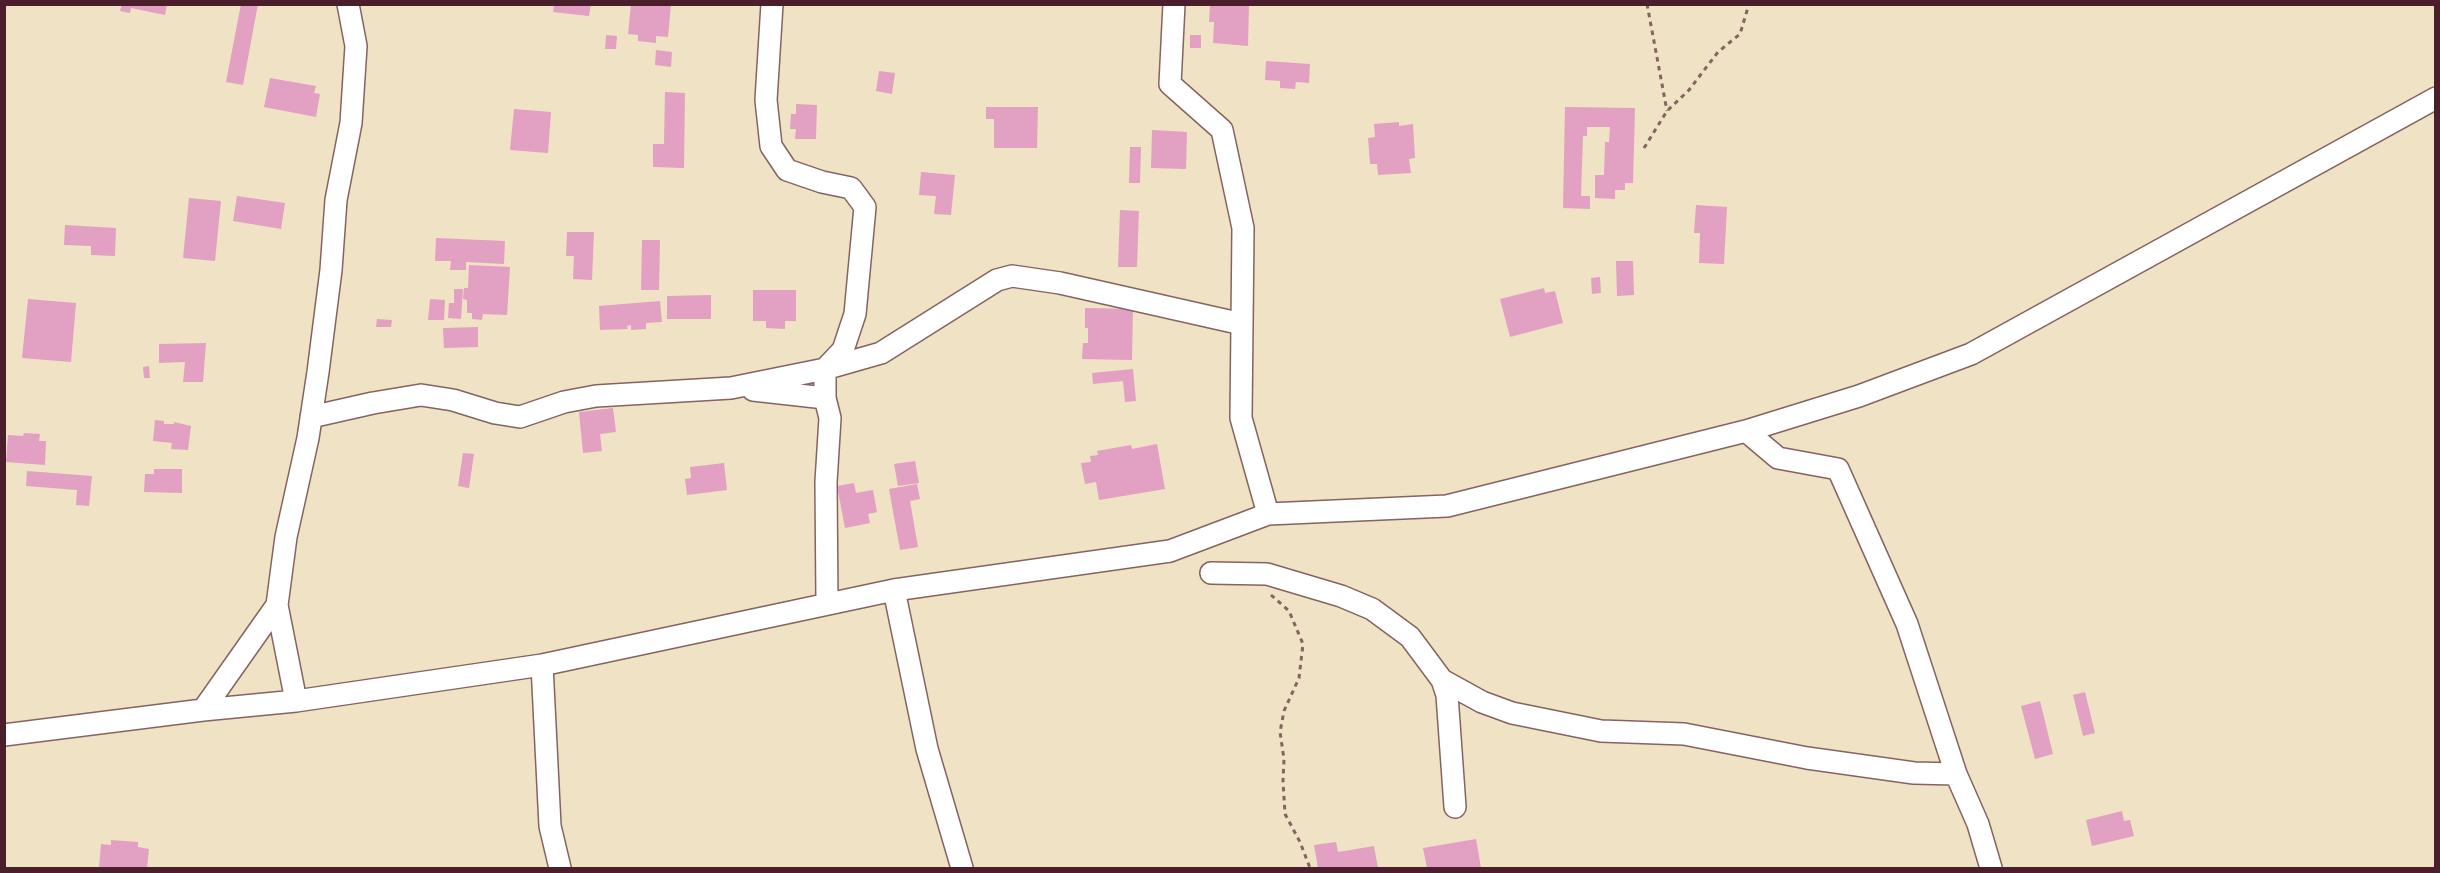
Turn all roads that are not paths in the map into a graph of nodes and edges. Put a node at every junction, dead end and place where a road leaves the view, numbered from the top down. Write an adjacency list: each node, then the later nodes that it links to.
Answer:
1 (772, 4): 6 (street)
2 (1174, 4): 5 (street)
3 (350, 6): 9 (street)
4 (2436, 98): 10 (street)
5 (1242, 324): 6 (street); 11 (street)
6 (825, 369): 7 (street); 8 (street)
7 (731, 388): 8 (street); 9 (street)
8 (825, 398): 14 (street)
9 (311, 417): 15 (street)
10 (1746, 431): 11 (street); 21 (street)
11 (1268, 514): 13 (street)
12 (1211, 573): 17 (street)
13 (894, 590): 14 (street); 24 (street)
14 (827, 603): 16 (street)
15 (277, 605): 18 (street); 19 (street)
16 (542, 665): 18 (street); 23 (street)
17 (1442, 680): 21 (street); 22 (street)
18 (296, 700): 19 (street)
19 (203, 710): 20 (street)
20 (4, 735)
21 (1956, 774): 25 (street)
22 (1455, 807)
23 (560, 868)
24 (962, 868)
25 (1991, 868)

